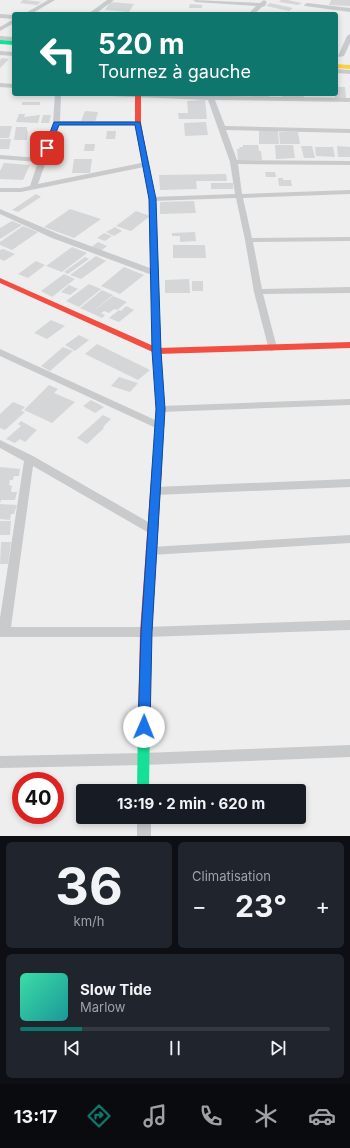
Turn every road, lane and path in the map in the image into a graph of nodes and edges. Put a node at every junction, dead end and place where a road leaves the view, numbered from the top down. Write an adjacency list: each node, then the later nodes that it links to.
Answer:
1 (52, 0): 7 (street)
2 (111, 0): 8 (street)
3 (196, 0): 4 (street)
4 (264, 3): 9 (street)
5 (308, 5): 6 (street)
6 (350, 10)
7 (31, 12)
8 (93, 12)
9 (253, 12)
10 (0, 16): 11 (street)
11 (12, 17)
12 (12, 22): 13 (street)
13 (0, 29)
14 (350, 36): 23 (street)
15 (0, 38): 16 (street)
16 (12, 39)
17 (0, 42): 18 (main road)
18 (12, 43)
19 (12, 50): 20 (main road)
20 (1, 53): 21 (street)
21 (12, 54)
22 (350, 57): 23 (street)
23 (338, 58): 24 (main road)
24 (350, 62)
25 (338, 66): 26 (main road)
26 (350, 67)
27 (338, 71): 28 (street)
28 (350, 72)
29 (0, 85): 30 (street)
30 (12, 86)
31 (58, 96): 36 (street)
32 (138, 96): 37 (main road)
33 (162, 96): 34 (street)
34 (211, 98): 35 (street); 38 (street)
35 (350, 100)
36 (56, 123): 37 (street); 41 (street)
37 (138, 123): 44 (main road)
38 (223, 128): 39 (street); 42 (street)
39 (350, 131)
40 (0, 157): 41 (street)
41 (43, 160): 45 (street)
42 (234, 162): 43 (street); 48 (street)
43 (350, 163)
44 (146, 164): 45 (street); 49 (main road)
45 (33, 187): 46 (street)
46 (0, 190)
47 (350, 192): 48 (street)
48 (239, 196): 49 (street); 52 (street)
49 (152, 199): 53 (main road)
50 (0, 211): 53 (street)
51 (350, 239): 52 (street)
52 (249, 240): 56 (street)
53 (155, 273): 59 (main road)
54 (0, 280): 59 (main road)
55 (350, 290): 56 (street)
56 (258, 292): 58 (street)
57 (350, 345): 58 (main road)
58 (272, 348): 59 (main road)
59 (157, 351): 62 (main road)
60 (0, 352): 63 (street)
61 (350, 402): 62 (street)
62 (161, 409): 63 (main road)
63 (160, 426): 67 (main road)
64 (0, 444): 65 (street)
65 (29, 459): 68 (street); 72 (street)
66 (350, 483): 67 (street)
67 (155, 491): 68 (main road)
68 (153, 530): 70 (main road)
69 (350, 539): 70 (street)
70 (151, 551): 73 (main road)
71 (350, 625): 73 (street)
72 (2, 632): 73 (street)
73 (146, 632): 75 (main road)
74 (350, 751): 75 (street)
75 (143, 759): 76 (street); 77 (main road)
76 (0, 762)
77 (143, 784)
78 (144, 824): 79 (street)
79 (144, 836)

